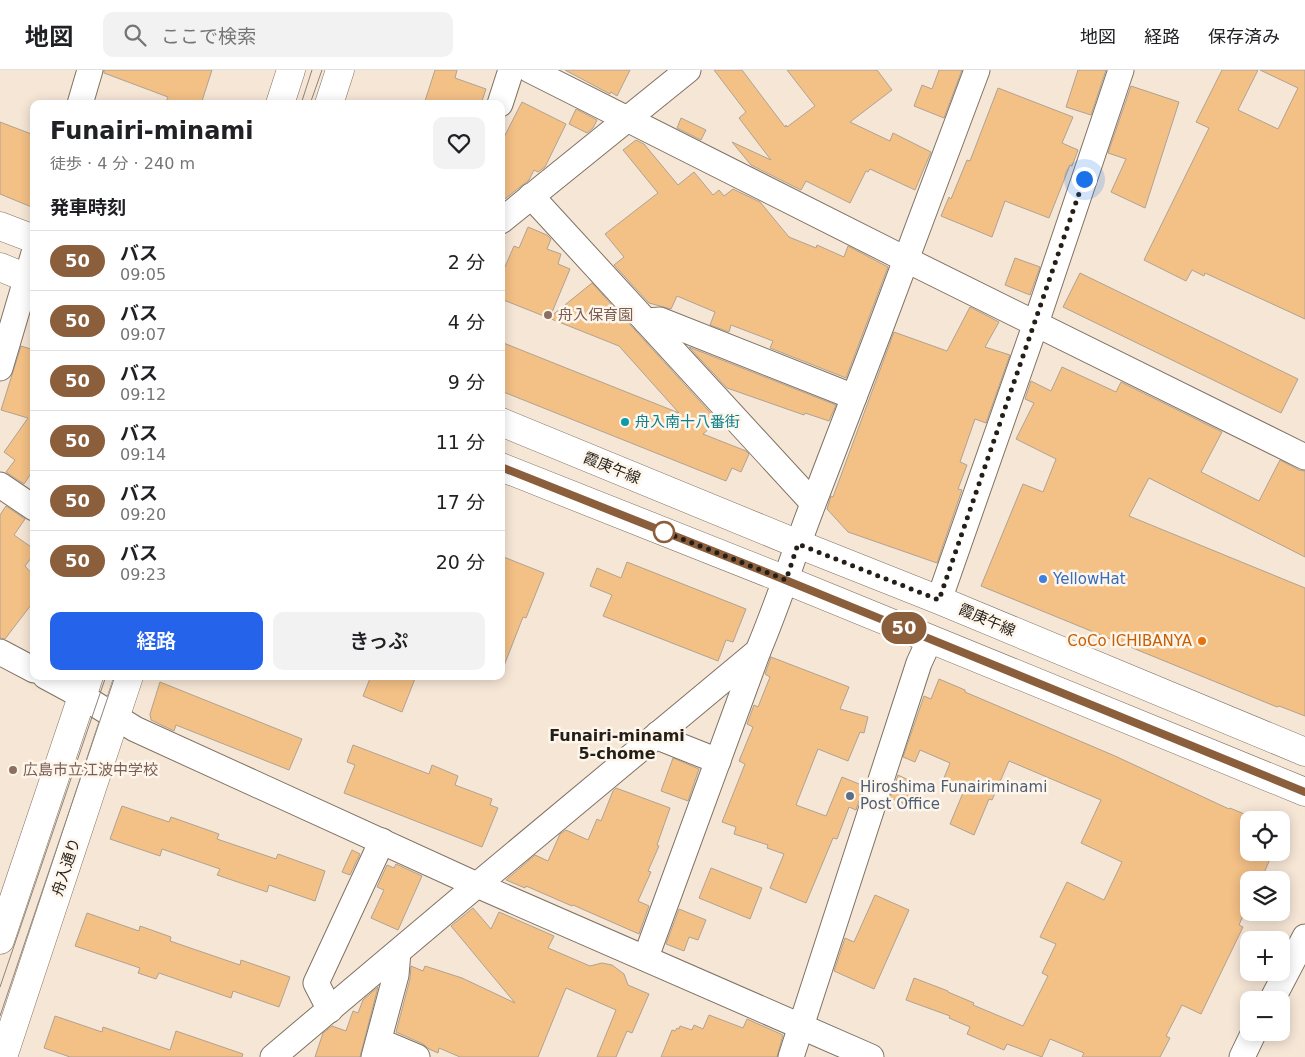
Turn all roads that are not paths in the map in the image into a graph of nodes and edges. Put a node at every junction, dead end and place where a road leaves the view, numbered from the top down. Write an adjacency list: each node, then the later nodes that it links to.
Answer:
1 (90, 70): 9 (street)
2 (291, 70): 10 (street)
3 (340, 70): 11 (street)
4 (511, 70): 12 (street)
5 (530, 70): 13 (street)
6 (688, 70): 13 (street)
7 (977, 70): 18 (street)
8 (1120, 70): 23 (street)
9 (81, 100)
10 (281, 100)
11 (330, 100)
12 (501, 100)
13 (626, 119): 14 (street); 18 (street)
14 (532, 196): 15 (street); 22 (street)
15 (505, 218)
16 (0, 226): 17 (street)
17 (30, 237)
18 (907, 260): 23 (street); 25 (street)
19 (0, 267): 20 (street)
20 (30, 271)
21 (30, 274): 24 (street)
22 (646, 321): 25 (street); 30 (street)
23 (1036, 323): 27 (street); 34 (street)
24 (0, 368)
25 (854, 397): 30 (street)
26 (505, 424): 32 (street, 霞庚午線)
27 (1305, 457)
28 (505, 469): 33 (street)
29 (0, 485): 31 (street)
30 (813, 503): 32 (street)
31 (30, 505)
32 (798, 544): 33 (street); 34 (street, 霞庚午線)
33 (786, 580): 35 (street); 36 (street)
34 (939, 600): 44 (street, 霞庚午線)
35 (930, 639): 46 (street); 55 (street)
36 (758, 651): 43 (street); 45 (street)
37 (0, 652): 38 (street)
38 (30, 668)
39 (61, 680): 41 (street)
40 (128, 680): 42 (street, 舟入通り)
41 (86, 686): 42 (street); 50 (street)
42 (116, 717): 47 (street); 58 (street, 舟入通り)
43 (658, 734): 45 (street); 48 (street)
44 (1305, 752)
45 (718, 761): 52 (street)
46 (1305, 792)
47 (382, 842): 48 (street); 54 (street)
48 (477, 885): 51 (street); 52 (street)
49 (1305, 937): 53 (street)
50 (0, 940)
51 (398, 952): 54 (street); 57 (street)
52 (646, 957): 55 (street)
53 (1277, 991)
54 (330, 1010): 59 (street)
55 (801, 1026): 61 (street); 62 (street)
56 (1250, 1041): 63 (street)
57 (376, 1049): 60 (street)
58 (3, 1057)
59 (273, 1057)
60 (417, 1057)
61 (791, 1057)
62 (871, 1057)
63 (1242, 1057)

